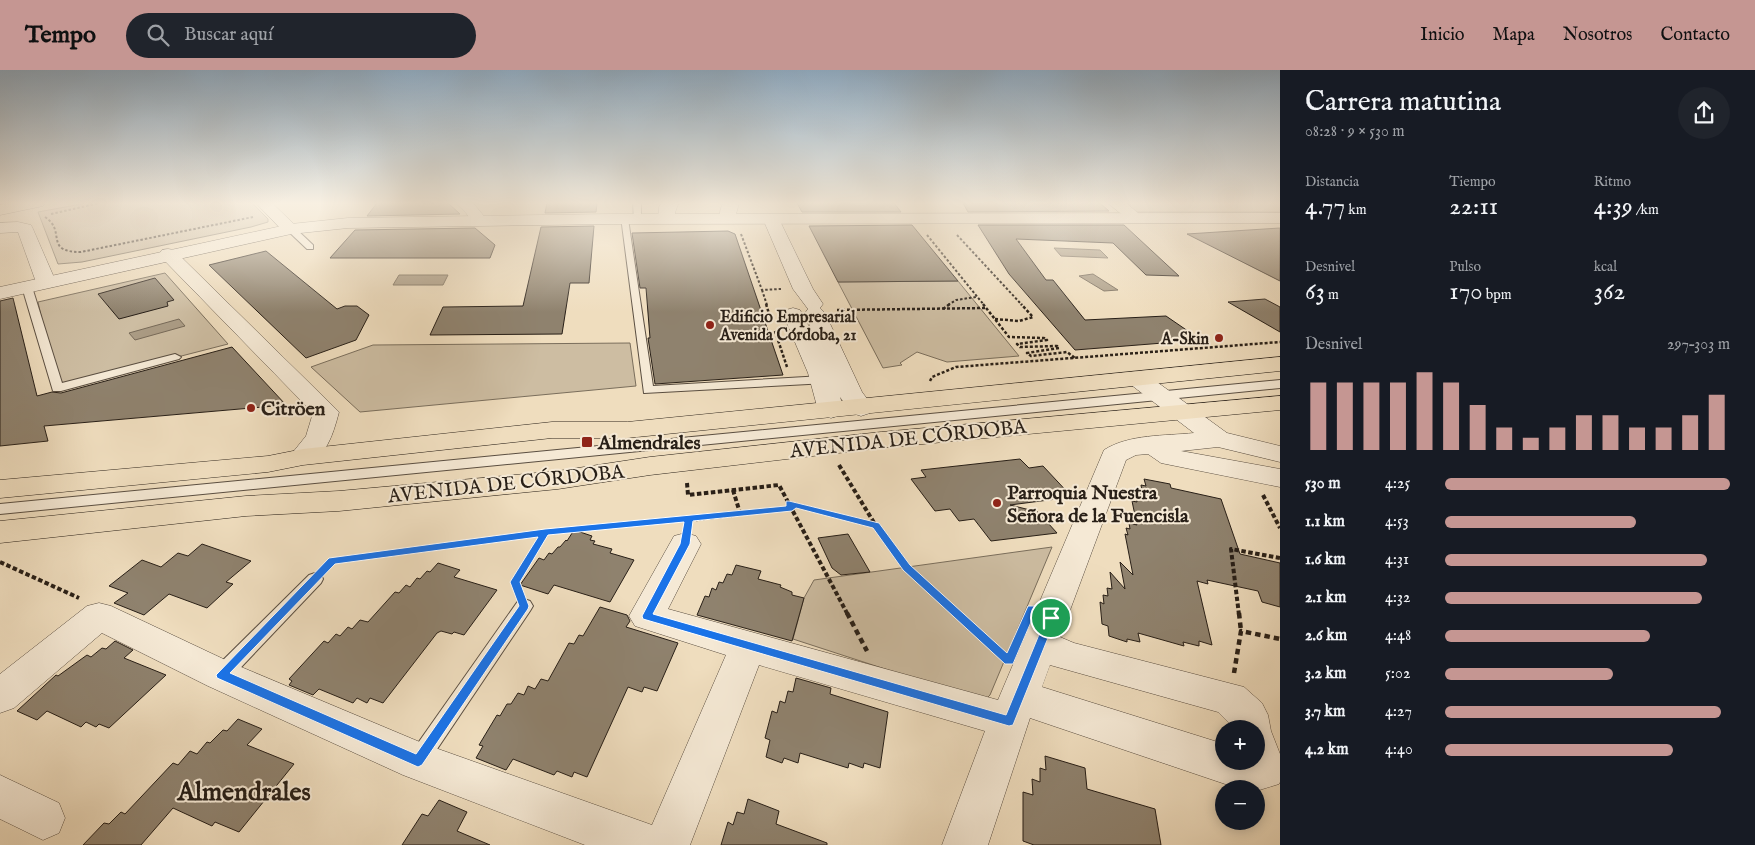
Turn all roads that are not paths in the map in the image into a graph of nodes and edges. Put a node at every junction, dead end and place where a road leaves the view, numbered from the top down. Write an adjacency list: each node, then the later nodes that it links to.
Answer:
1 (29, 239): 9 (street)
2 (241, 239): 8 (street)
3 (302, 239): 7 (lane)
4 (635, 239): 16 (lane)
5 (773, 239): 12 (street)
6 (775, 239): 12 (street)
7 (310, 247)
8 (168, 254): 9 (street); 25 (street)
9 (46, 282): 10 (street)
10 (27, 287): 11 (street); 13 (lane)
11 (0, 293)
12 (804, 306): 16 (street); 20 (street)
13 (175, 357)
14 (1280, 364): 15 (main road, AVENIDA DE CÓRDOBA)
15 (1138, 379): 18 (street); 20 (main road, AVENIDA DE CÓRDOBA)
16 (822, 380): 21 (street)
17 (1280, 384): 18 (lane, AVENIDA DE CÓRDOBA)
18 (1172, 403): 19 (main road, AVENIDA DE CÓRDOBA); 22 (street); 28 (lane, AVENIDA DE CÓRDOBA); 29 (main road, AVENIDA DE CÓRDOBA)
19 (1280, 403)
20 (861, 408): 21 (main road, AVENIDA DE CÓRDOBA)
21 (832, 410): 25 (main road, AVENIDA DE CÓRDOBA)
22 (1218, 439): 23 (street); 24 (street)
23 (1154, 445): 26 (street); 35 (street)
24 (1280, 454)
25 (303, 457): 27 (main road, AVENIDA DE CÓRDOBA)
26 (1280, 478)
27 (0, 489)
28 (0, 509)
29 (0, 532)
30 (687, 532): 33 (street)
31 (315, 579): 34 (lane)
32 (524, 606): 38 (lane)
33 (748, 647): 35 (street); 45 (street)
34 (221, 675): 36 (street); 38 (street)
35 (1020, 680): 37 (street); 39 (street); 46 (street)
36 (0, 696)
37 (1249, 720)
38 (418, 761): 44 (street)
39 (1215, 761)
40 (1243, 770): 41 (street)
41 (1264, 770)
42 (0, 796): 43 (street)
43 (43, 818)
44 (645, 845)
45 (667, 845)
46 (965, 845)

